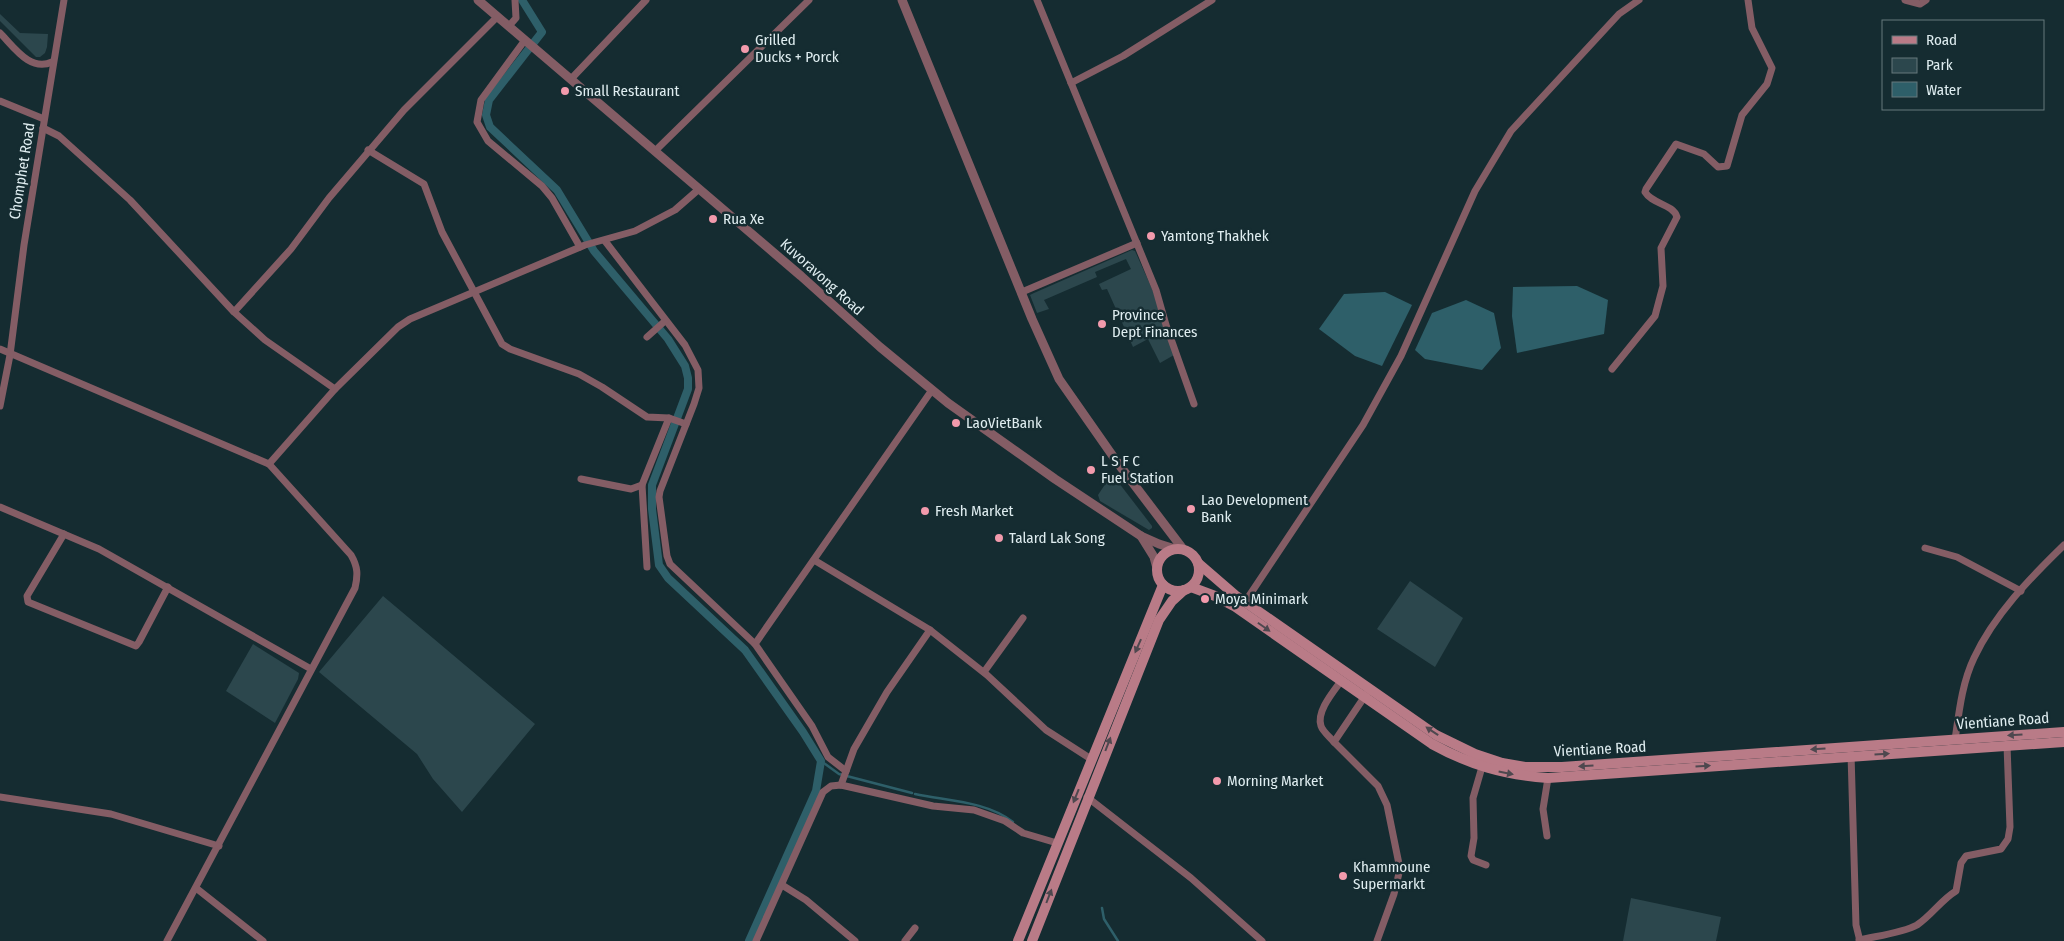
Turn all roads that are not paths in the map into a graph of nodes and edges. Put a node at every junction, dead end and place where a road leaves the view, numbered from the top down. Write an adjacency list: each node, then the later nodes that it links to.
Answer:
1 (64, 0): 17 (street, Chomphet Road)
2 (478, 0): 13 (street, Kuvoravong Road)
3 (515, 0): 14 (street)
4 (646, 0): 18 (street)
5 (809, 0): 24 (street)
6 (902, 0): 30 (street)
7 (1037, 0): 19 (street)
8 (1212, 0): 19 (street)
9 (1639, 0): 60 (street)
10 (1748, 0): 36 (street)
11 (1906, 0): 12 (street)
12 (1926, 0)
13 (498, 17): 14 (street, Kuvoravong Road); 23 (street)
14 (509, 26): 16 (street, Kuvoravong Road)
15 (0, 33): 17 (street)
16 (526, 41): 18 (street, Kuvoravong Road); 28 (street)
17 (52, 62): 21 (street, Chomphet Road)
18 (571, 80): 24 (street, Kuvoravong Road)
19 (1071, 83): 27 (street)
20 (0, 101): 21 (street)
21 (44, 119): 22 (street, Chomphet Road)
22 (43, 128): 31 (street); 35 (street, Chomphet Road)
23 (368, 150): 29 (street); 31 (street)
24 (655, 151): 25 (street, Kuvoravong Road)
25 (699, 189): 26 (street); 38 (street, Kuvoravong Road)
26 (605, 241): 28 (street); 32 (street)
27 (1137, 243): 30 (street); 39 (street)
28 (582, 246): 29 (street)
29 (473, 292): 37 (street); 41 (street)
30 (1022, 292): 51 (street)
31 (234, 312): 37 (street)
32 (665, 321): 33 (street); 42 (street)
33 (647, 337)
34 (0, 349): 35 (street)
35 (10, 355): 40 (street, Chomphet Road); 43 (street)
36 (1612, 369)
37 (334, 389): 43 (street)
38 (932, 390): 48 (street, Kuvoravong Road); 52 (street)
39 (1194, 404)
40 (0, 406)
41 (669, 418): 42 (street); 45 (street)
42 (686, 424): 63 (street)
43 (269, 464): 64 (street)
44 (580, 479): 45 (street)
45 (642, 485): 54 (street)
46 (0, 506): 47 (street)
47 (64, 534): 57 (street); 57 (street)
48 (1141, 536): 51 (street); 55 (street)
49 (2064, 545): 59 (street)
50 (1926, 548): 59 (street)
51 (1179, 549): 53 (main road); 55 (main road)
52 (814, 560): 62 (street); 63 (street)
53 (1198, 563): 58 (main road); 60 (main road, Vientiane Road)
54 (647, 567)
55 (1157, 568): 56 (main road)
56 (1163, 585): 58 (main road); 74 (main road, one-way to 74)
57 (168, 587): 64 (street)
58 (1188, 589): 66 (main road, one-way to 66); 80 (main road, one-way to 58)
59 (2021, 591): 69 (street)
60 (1245, 602): 67 (main road, Vientiane Road)
61 (1023, 618): 65 (street)
62 (930, 630): 65 (street); 76 (street)
63 (754, 644): 76 (street)
64 (311, 669): 83 (street)
65 (984, 672): 74 (street)
66 (1341, 681): 67 (main road); 70 (street)
67 (1367, 693): 70 (street); 73 (main road, Vientiane Road, one-way to 67); 75 (main road)
68 (2064, 732): 69 (main road, Vientiane Road, one-way to 69)
69 (1955, 740): 73 (main road, Vientiane Road)
70 (1334, 742): 97 (street)
71 (2064, 742): 72 (main road)
72 (2007, 745): 73 (main road, one-way to 72); 88 (street)
73 (1851, 751): 77 (main road, one-way to 73); 88 (street)
74 (1091, 759): 82 (main road, one-way to 82)
75 (1482, 767): 77 (main road, one-way to 77); 84 (street)
76 (846, 770): 78 (street)
77 (1548, 778): 81 (street)
78 (841, 785): 82 (street); 85 (street)
79 (0, 797): 83 (street)
80 (1088, 798): 95 (main road, one-way to 80); 96 (street)
81 (1547, 836)
82 (1058, 843): 94 (main road)
83 (219, 846): 86 (street)
84 (1486, 865)
85 (782, 885): 91 (street); 92 (street)
86 (196, 888): 89 (street); 90 (street)
87 (915, 928): 93 (street)
88 (1860, 940)
89 (167, 941)
90 (263, 941)
91 (756, 941)
92 (855, 941)
93 (905, 941)
94 (1018, 941)
95 (1032, 941)
96 (1262, 941)
97 (1377, 941)

